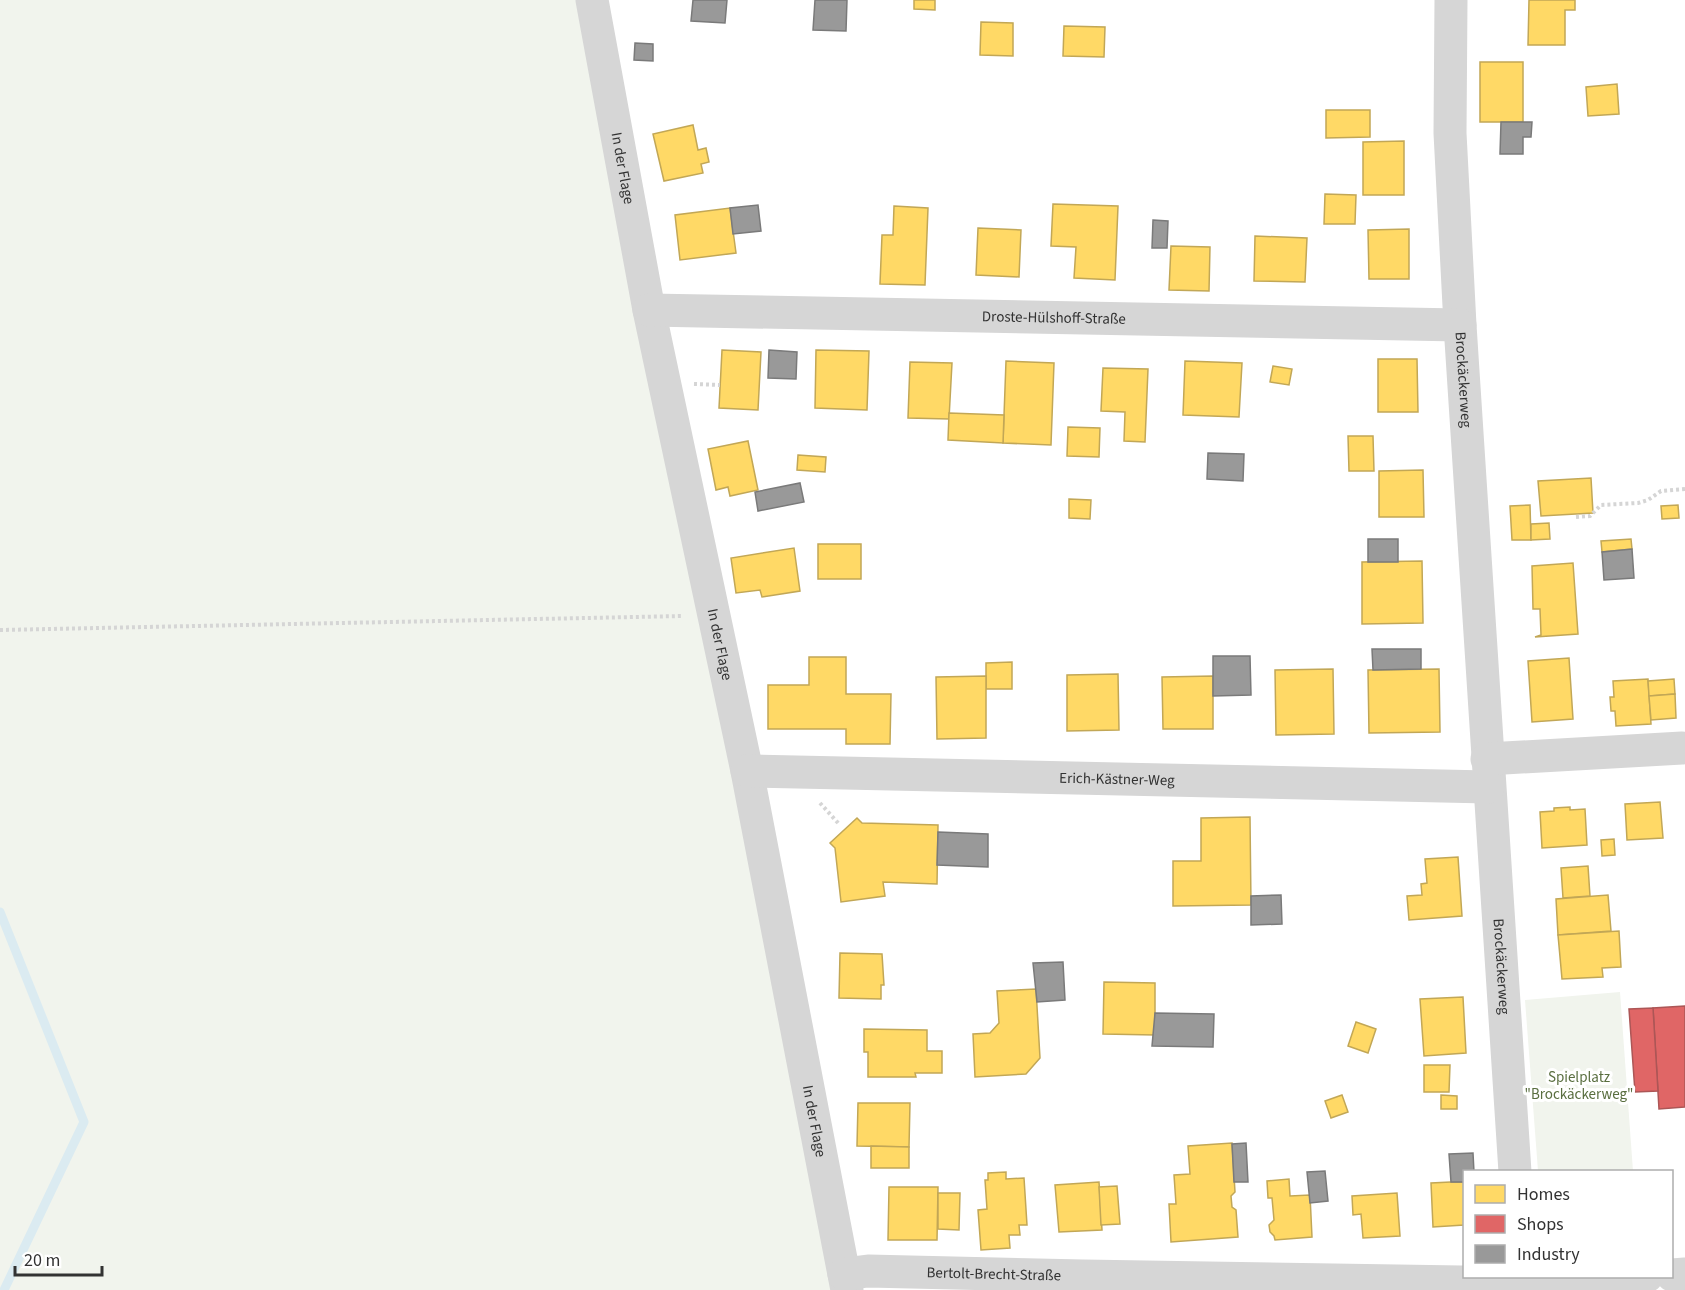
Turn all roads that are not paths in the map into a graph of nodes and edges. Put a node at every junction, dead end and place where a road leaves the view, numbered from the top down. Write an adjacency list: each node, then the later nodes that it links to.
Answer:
1 (592, 0): 3 (street, In der Flage)
2 (1451, 0): 4 (street, Brockäckerweg)
3 (649, 310): 4 (street, Droste-Hülshoff-Straße); 6 (street, In der Flage)
4 (1460, 325): 7 (street, Brockäckerweg)
5 (1683, 748): 7 (street)
6 (747, 771): 7 (street, Erich-Kästner-Weg); 10 (street, In der Flage)
7 (1488, 773): 8 (street, Brockäckerweg)
8 (1515, 1170)
9 (1614, 1278): 11 (street, Bertolt-Brecht-Straße)
10 (845, 1282): 11 (street, Bertolt-Brecht-Straße)
11 (1532, 1283)

